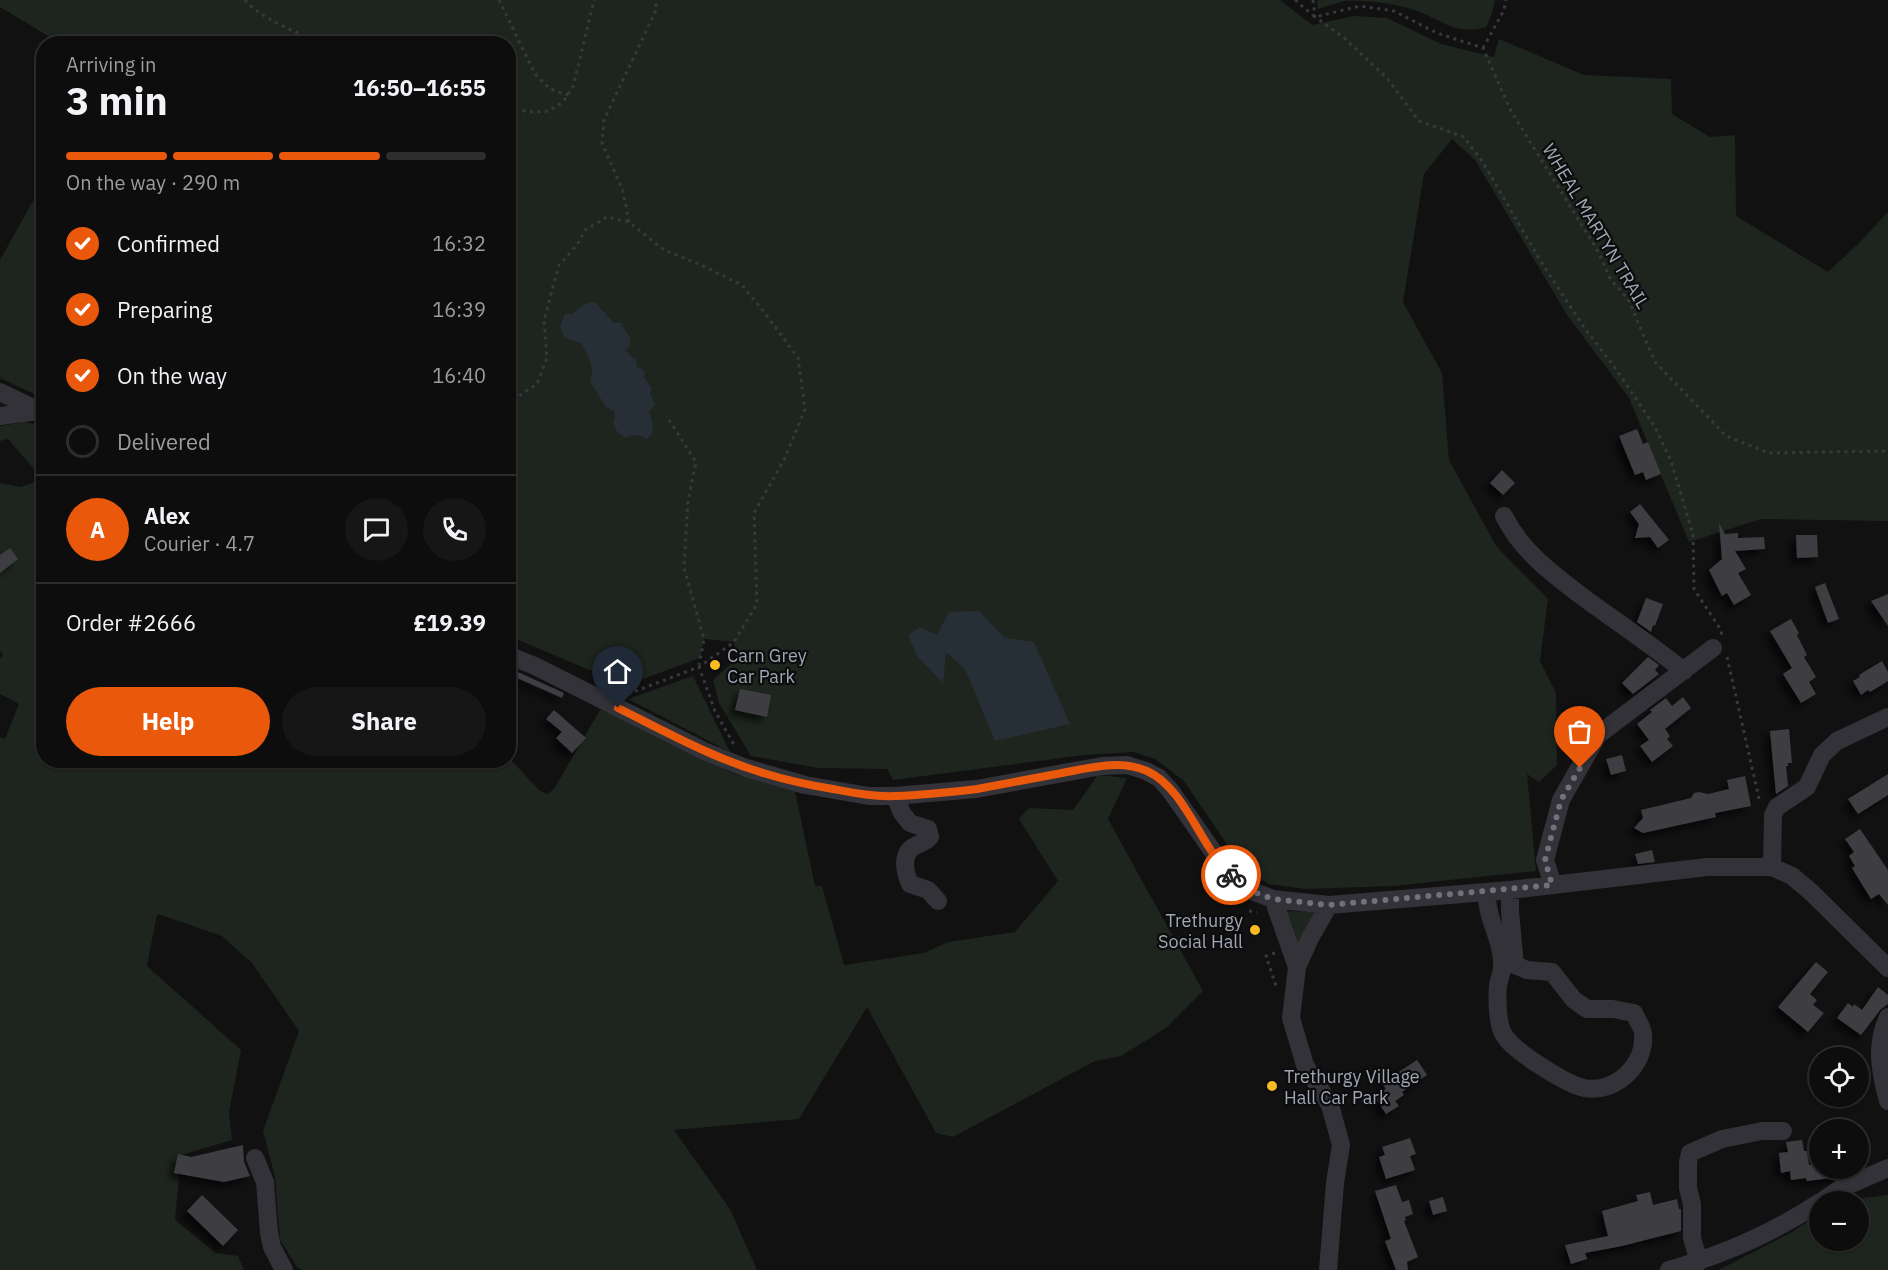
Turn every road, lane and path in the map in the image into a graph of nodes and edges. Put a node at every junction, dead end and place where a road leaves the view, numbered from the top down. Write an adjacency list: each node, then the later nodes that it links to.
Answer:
1 (245, 0): 9 (path)
2 (499, 0): 11 (path)
3 (594, 0): 11 (path)
4 (654, 0): 13 (path)
5 (1295, 0): 8 (path)
6 (1313, 0): 8 (path)
7 (1506, 0): 10 (path)
8 (1315, 17): 10 (path); 22 (path)
9 (304, 36)
10 (1483, 48): 20 (path, WHEAL MARTYN TRAIL)
11 (568, 95): 12 (path)
12 (516, 109)
13 (629, 222): 15 (path); 24 (path)
14 (0, 392): 16 (street)
15 (516, 398)
16 (36, 410)
17 (36, 412): 18 (street)
18 (0, 416)
19 (669, 420): 24 (path)
20 (1888, 451)
21 (1504, 516): 25 (street)
22 (1721, 647): 25 (street); 30 (path)
23 (516, 658): 26 (street)
24 (699, 667): 26 (path); 28 (path)
25 (1684, 671): 32 (street)
26 (607, 702): 28 (street)
27 (1888, 717): 30 (street)
28 (746, 768): 29 (street)
29 (895, 796): 35 (street); 36 (street)
30 (1773, 815): 31 (street)
31 (1772, 867): 32 (street); 42 (street)
32 (1552, 885): 33 (street)
33 (1510, 890): 34 (street); 34 (street)
34 (1486, 891): 37 (street)
35 (1273, 899): 37 (street); 41 (street)
36 (938, 901)
37 (1329, 905): 41 (street)
38 (1249, 911): 39 (path)
39 (1260, 912)
40 (1271, 944): 44 (path)
41 (1297, 967): 44 (street)
42 (1888, 968)
43 (1888, 1017): 45 (street)
44 (1291, 1018): 53 (street)
45 (1888, 1101)
46 (1783, 1131): 51 (street)
47 (255, 1158): 52 (street)
48 (1888, 1168): 49 (street)
49 (1837, 1191)
50 (1809, 1209): 51 (street)
51 (1705, 1259): 54 (street)
52 (284, 1270)
53 (1328, 1270)
54 (1669, 1270)

